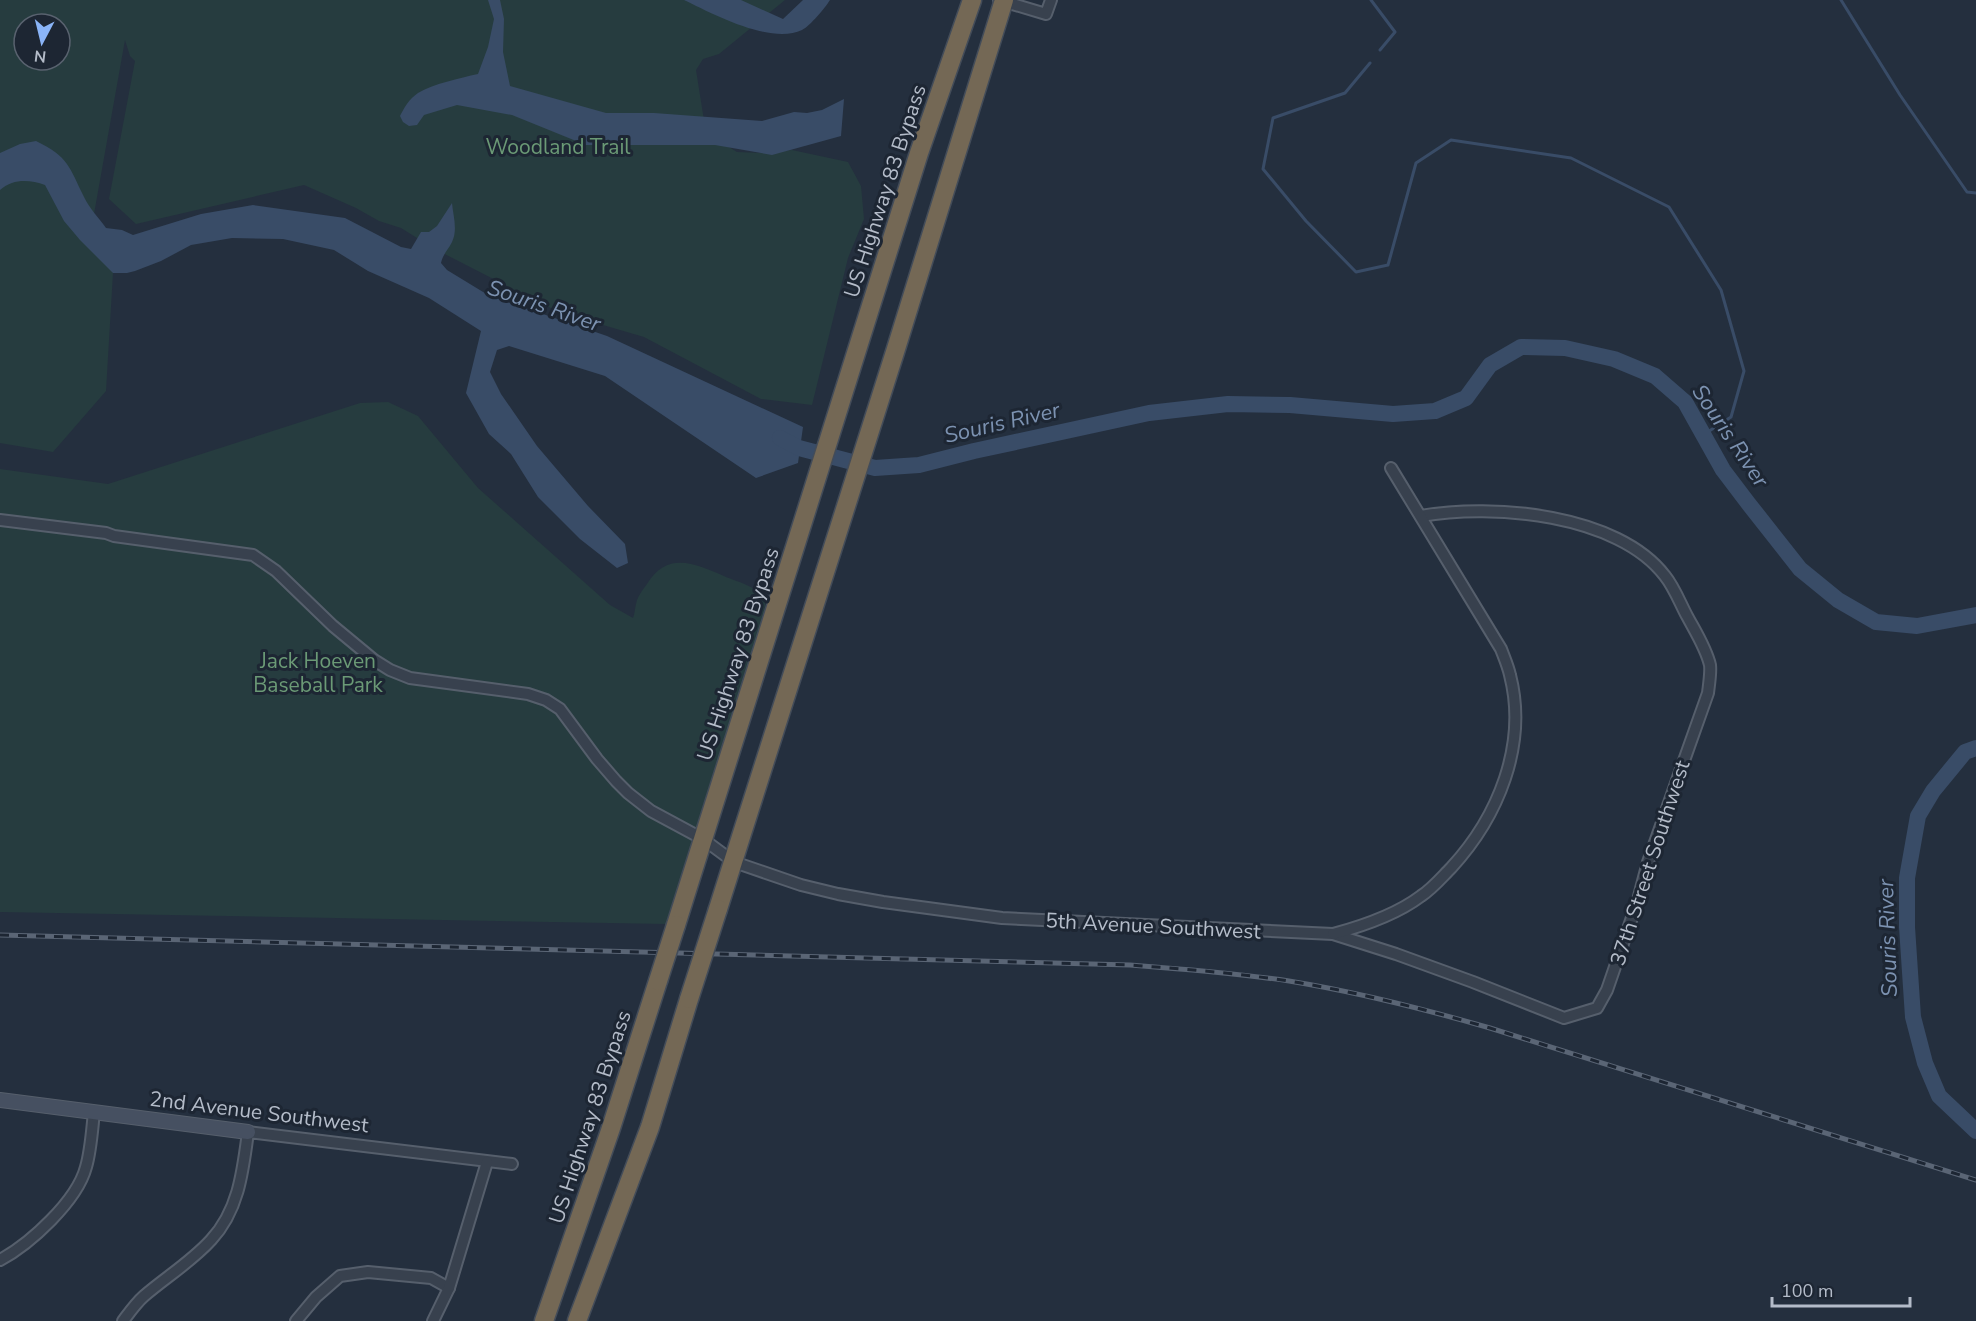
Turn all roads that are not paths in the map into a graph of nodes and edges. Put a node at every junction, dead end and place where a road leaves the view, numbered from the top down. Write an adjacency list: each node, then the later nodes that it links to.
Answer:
1 (972, 0): 7 (highway, US Highway 83 Bypass)
2 (1051, 0): 3 (street)
3 (1002, 1): 8 (highway)
4 (1391, 468): 5 (street)
5 (1421, 516): 9 (street); 10 (street, 37th Street Southwest)
6 (0, 519): 7 (street, 5th Avenue Southwest)
7 (703, 838): 8 (street, 5th Avenue Southwest); 21 (highway, US Highway 83 Bypass, bridge)
8 (734, 862): 9 (street, 5th Avenue Southwest); 22 (highway, bridge)
9 (1333, 934): 10 (street, 5th Avenue Southwest)
10 (1564, 1018)
11 (0, 1100): 12 (street, 2nd Avenue Southwest)
12 (94, 1112): 13 (street, 2nd Avenue Southwest); 16 (street)
13 (248, 1132): 14 (street, 2nd Avenue Southwest); 18 (street)
14 (487, 1162): 15 (street, 2nd Avenue Southwest); 17 (street)
15 (512, 1164)
16 (0, 1260)
17 (448, 1288): 19 (street); 20 (street)
18 (123, 1321)
19 (296, 1321)
20 (433, 1321)
21 (544, 1321)
22 (577, 1321)

